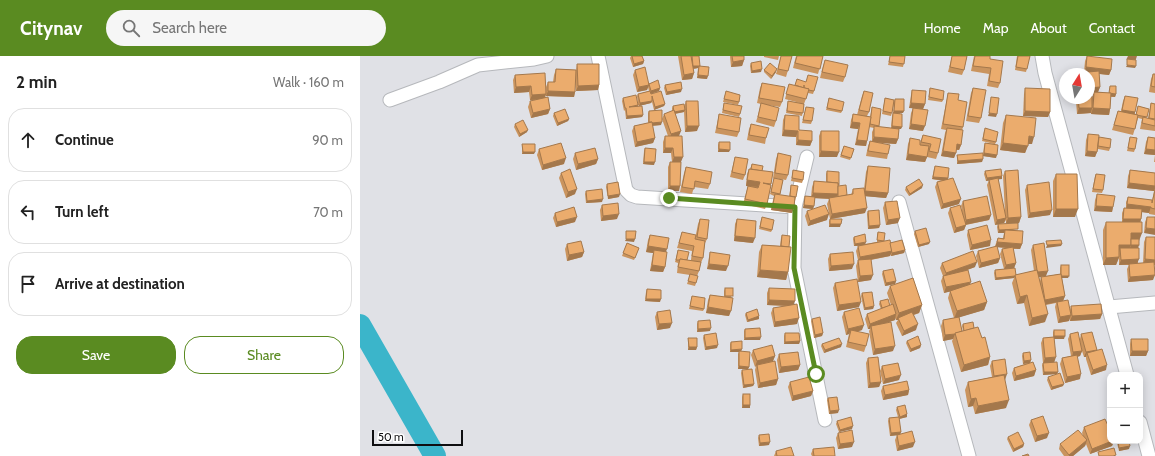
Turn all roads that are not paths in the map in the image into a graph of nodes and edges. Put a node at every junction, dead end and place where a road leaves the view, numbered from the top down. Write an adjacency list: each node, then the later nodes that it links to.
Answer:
1 (547, 56): 4 (street)
2 (598, 56): 8 (street)
3 (1042, 56): 10 (street)
4 (511, 59): 5 (street)
5 (390, 100)
6 (807, 157): 8 (street)
7 (899, 202): 14 (street)
8 (795, 207): 12 (street)
9 (1155, 303): 10 (street)
10 (1109, 307): 11 (street)
11 (1126, 372)
12 (825, 420)
13 (1143, 433): 15 (street)
14 (969, 456)
15 (1149, 456)

